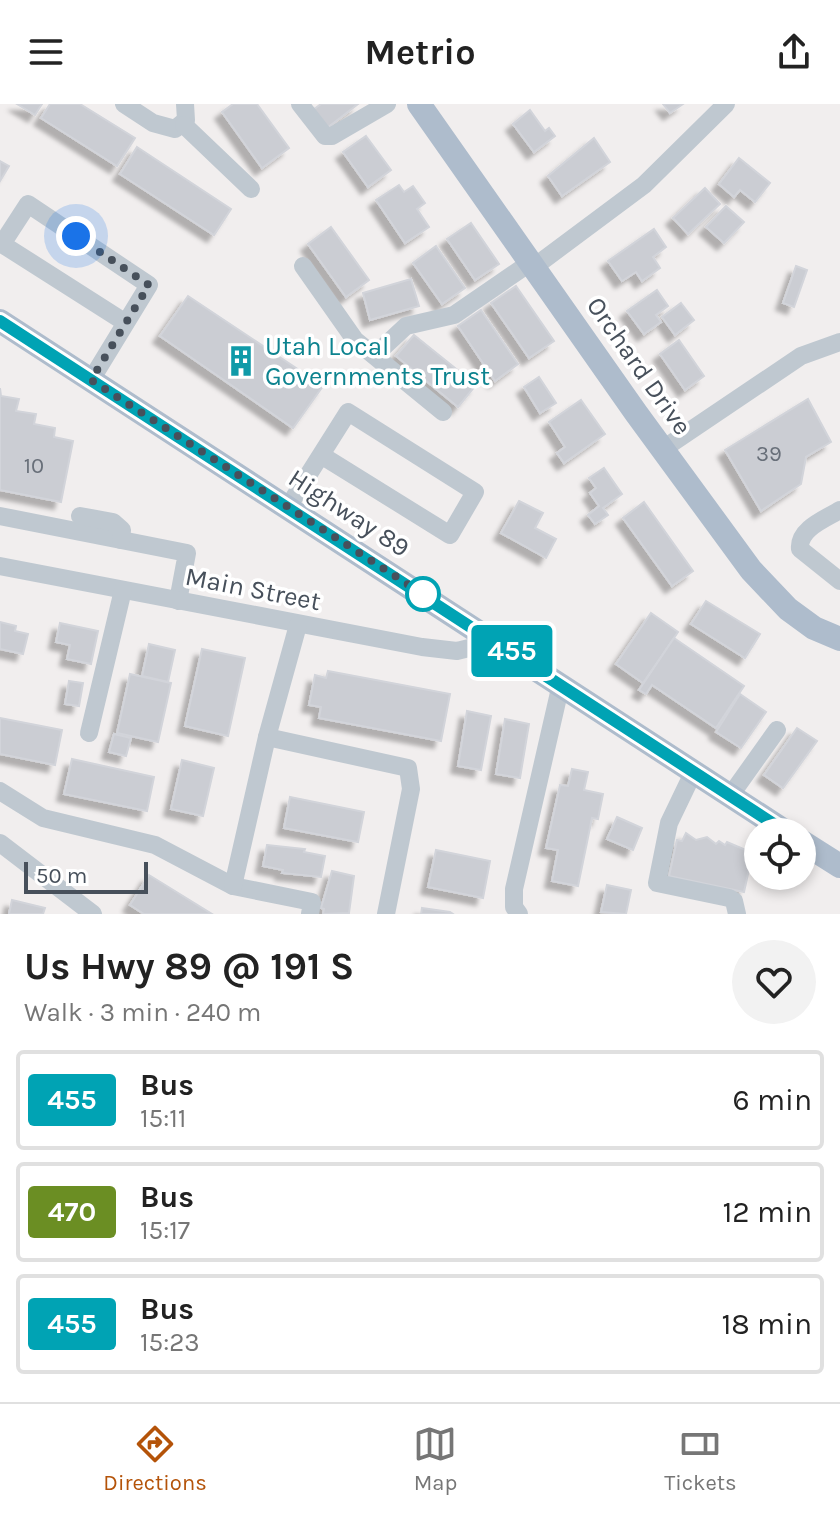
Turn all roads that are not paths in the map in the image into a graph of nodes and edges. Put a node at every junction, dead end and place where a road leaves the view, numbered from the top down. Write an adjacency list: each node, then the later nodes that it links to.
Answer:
1 (124, 104): 7 (street)
2 (185, 104): 7 (street)
3 (300, 104): 4 (street)
4 (387, 104)
5 (419, 104): 9 (main road, Orchard Drive)
6 (726, 104): 9 (street)
7 (184, 125): 8 (street)
8 (251, 189)
9 (533, 264): 14 (street); 17 (main road, Orchard Drive)
10 (303, 266): 14 (street)
11 (0, 321): 15 (main road, Highway 89)
12 (126, 323): 12 (street); 15 (street)
13 (840, 342): 17 (street)
14 (375, 355): 16 (street)
15 (91, 380): 19 (main road, Highway 89)
16 (443, 412)
17 (663, 449): 29 (main road, Orchard Drive)
18 (321, 455): 18 (street); 19 (street)
19 (288, 507): 30 (main road, Highway 89)
20 (840, 510): 25 (street)
21 (0, 516): 23 (street)
22 (80, 516): 23 (street)
23 (121, 540): 27 (street)
24 (0, 566): 26 (street, Main Street)
25 (840, 581)
26 (123, 590): 27 (street, Main Street); 33 (street)
27 (178, 601): 28 (street, Main Street)
28 (298, 625): 30 (street, Main Street); 34 (street)
29 (838, 637)
30 (497, 641): 31 (main road, Highway 89)
31 (561, 684): 35 (main road, Highway 89); 46 (street)
32 (777, 730): 37 (street)
33 (89, 733)
34 (267, 737): 42 (street); 45 (street)
35 (693, 773): 37 (main road, Highway 89); 47 (street)
36 (0, 791): 42 (street)
37 (730, 796): 38 (main road, Highway 89)
38 (764, 818)
39 (0, 843): 43 (street)
40 (816, 851): 41 (main road)
41 (840, 866)
42 (233, 886): 44 (street)
43 (93, 914)
44 (310, 914)
45 (386, 914)
46 (519, 914)
47 (737, 914)

